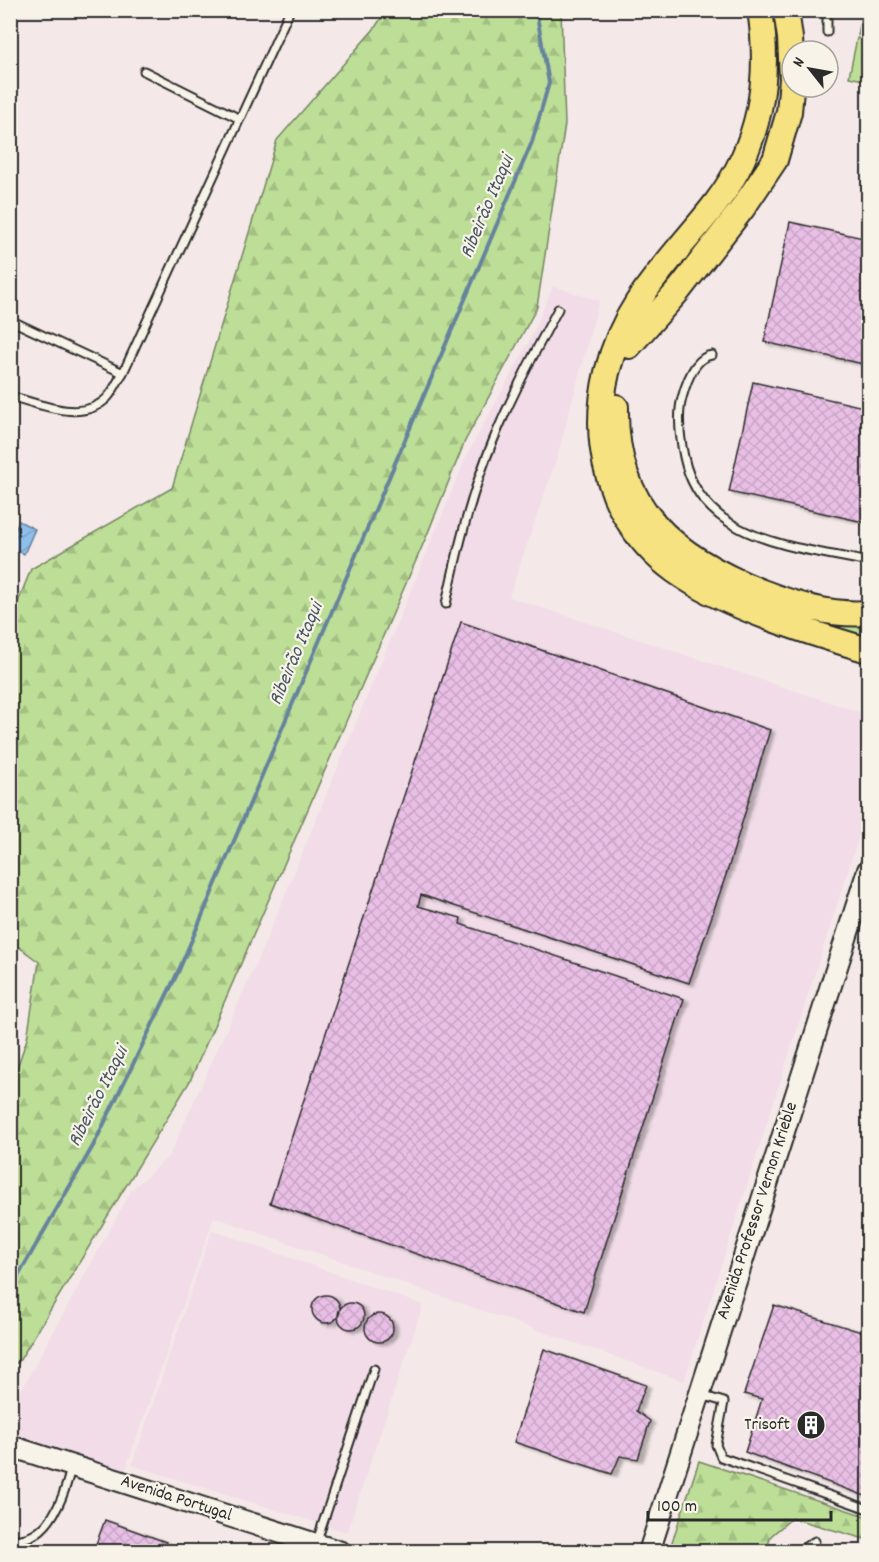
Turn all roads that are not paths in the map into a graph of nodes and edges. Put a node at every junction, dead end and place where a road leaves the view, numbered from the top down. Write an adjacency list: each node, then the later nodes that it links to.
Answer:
1 (290, 10): 10 (lane)
2 (760, 10): 20 (highway)
3 (774, 10): 13 (highway)
4 (786, 10): 7 (highway)
5 (827, 10): 6 (lane)
6 (827, 32)
7 (790, 39)
8 (144, 71): 10 (lane)
9 (790, 99): 13 (highway)
10 (240, 118): 15 (lane)
11 (558, 309): 18 (lane)
12 (10, 320): 15 (lane)
13 (629, 346): 19 (highway)
14 (712, 355): 17 (lane)
15 (123, 372): 16 (lane)
16 (10, 396)
17 (868, 562)
18 (446, 604)
19 (868, 613)
20 (833, 639): 21 (highway); 22 (highway)
21 (868, 650)
22 (868, 661)
23 (868, 870): 25 (street, Avenida Professor Vernon Krieble)
24 (374, 1369): 31 (lane)
25 (699, 1395): 28 (lane); 33 (street, Avenida Professor Vernon Krieble)
26 (10, 1446): 27 (street, Avenida Portugal)
27 (72, 1466): 29 (lane); 31 (street, Avenida Portugal)
28 (868, 1509)
29 (10, 1539)
30 (815, 1541): 34 (lane)
31 (317, 1544): 32 (street, Avenida Portugal)
32 (342, 1551)
33 (649, 1551)
34 (797, 1551)

